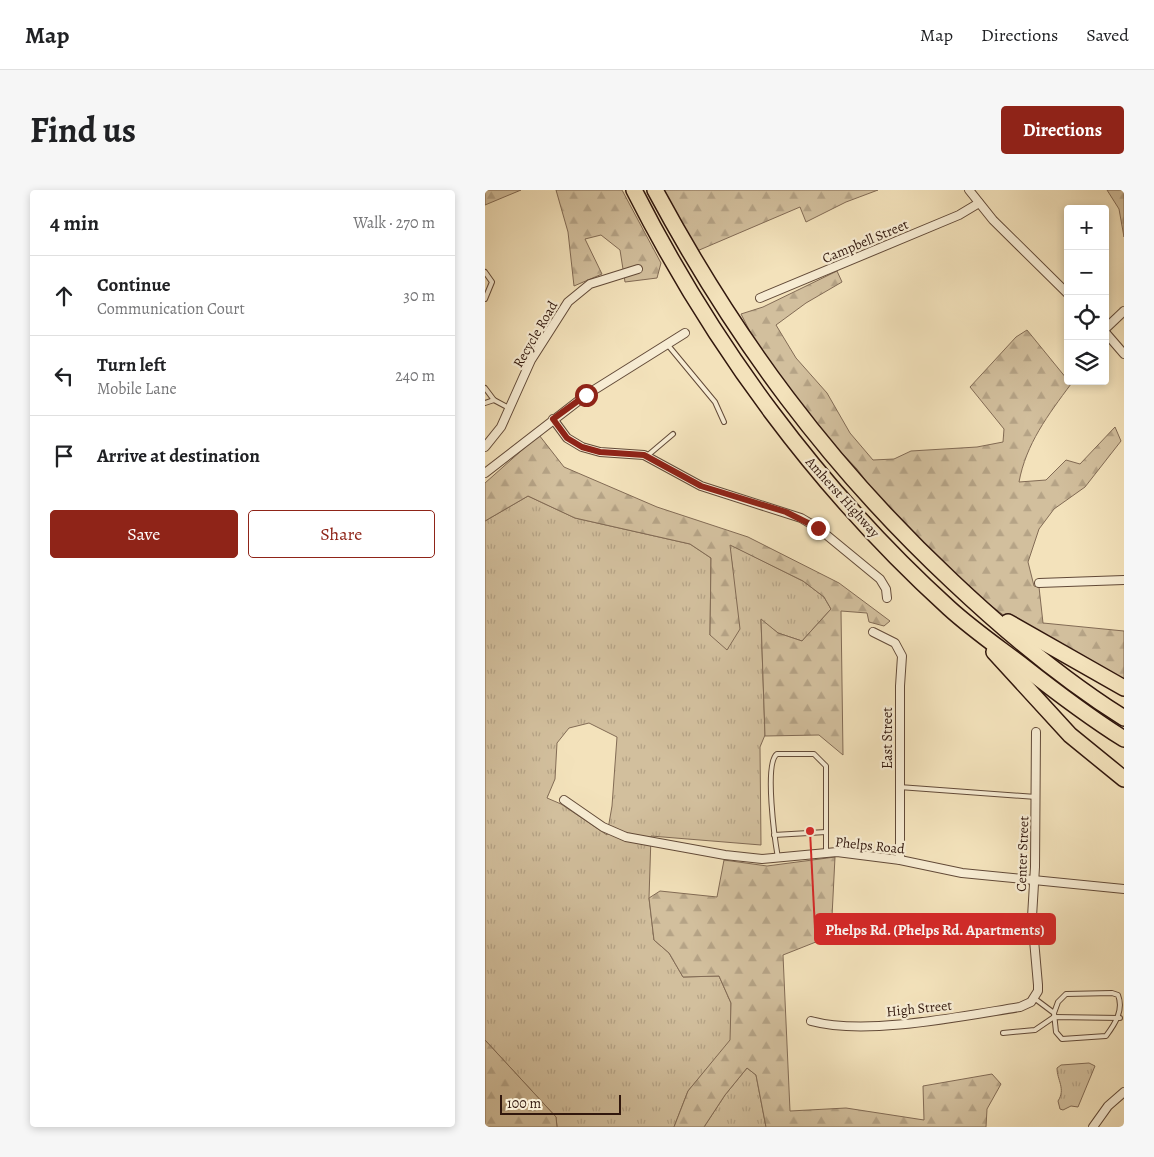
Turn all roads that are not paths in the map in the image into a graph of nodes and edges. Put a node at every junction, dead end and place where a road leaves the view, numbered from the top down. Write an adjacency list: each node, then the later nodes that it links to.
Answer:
1 (629, 190): 6 (highway)
2 (634, 190): 6 (highway, Amherst Highway)
3 (655, 190): 29 (highway, Amherst Highway)
4 (969, 190): 5 (street)
5 (979, 203): 9 (street); 10 (street, Campbell Street)
6 (668, 254): 32 (highway, Amherst Highway)
7 (638, 269): 21 (street, Recycle Road)
8 (485, 272): 11 (lane)
9 (1064, 290)
10 (760, 298)
11 (485, 299)
12 (1124, 311): 13 (street)
13 (1109, 326)
14 (685, 333): 16 (street)
15 (1109, 335): 17 (street)
16 (667, 344): 22 (street); 23 (lane)
17 (1124, 354)
18 (485, 388): 19 (lane)
19 (494, 400): 20 (lane); 21 (lane)
20 (485, 404)
21 (509, 408): 25 (street, Recycle Road)
22 (553, 419): 26 (street); 27 (street)
23 (724, 422)
24 (673, 434): 26 (lane)
25 (485, 447)
26 (647, 456): 31 (street)
27 (485, 473)
28 (1124, 580): 30 (street)
29 (953, 582): 34 (highway); 35 (highway, Amherst Highway)
30 (1039, 582)
31 (887, 598)
32 (950, 609): 37 (highway, Amherst Highway); 38 (highway)
33 (873, 632): 39 (street, East Street)
34 (1124, 688)
35 (1124, 718)
36 (1036, 732): 40 (street, Center Street)
37 (1124, 740)
38 (1124, 778)
39 (899, 787): 40 (lane); 46 (street, East Street)
40 (1036, 797): 47 (street, Center Street)
41 (564, 800): 45 (street, Phelps Road)
42 (826, 832): 43 (lane); 43 (lane); 44 (lane)
43 (774, 835): 45 (lane)
44 (826, 852): 45 (street, Phelps Road); 46 (street, Phelps Road)
45 (778, 858)
46 (900, 860): 47 (street, Phelps Road)
47 (1034, 880): 48 (street, Phelps Road); 49 (street, Center Street)
48 (1124, 889)
49 (1031, 1001): 50 (lane); 52 (street, High Street)
50 (1054, 1015): 51 (lane); 51 (lane); 51 (lane); 53 (lane)
51 (1120, 1018)
52 (811, 1021)
53 (1003, 1033)
54 (1124, 1092): 55 (street)
55 (1093, 1127)

